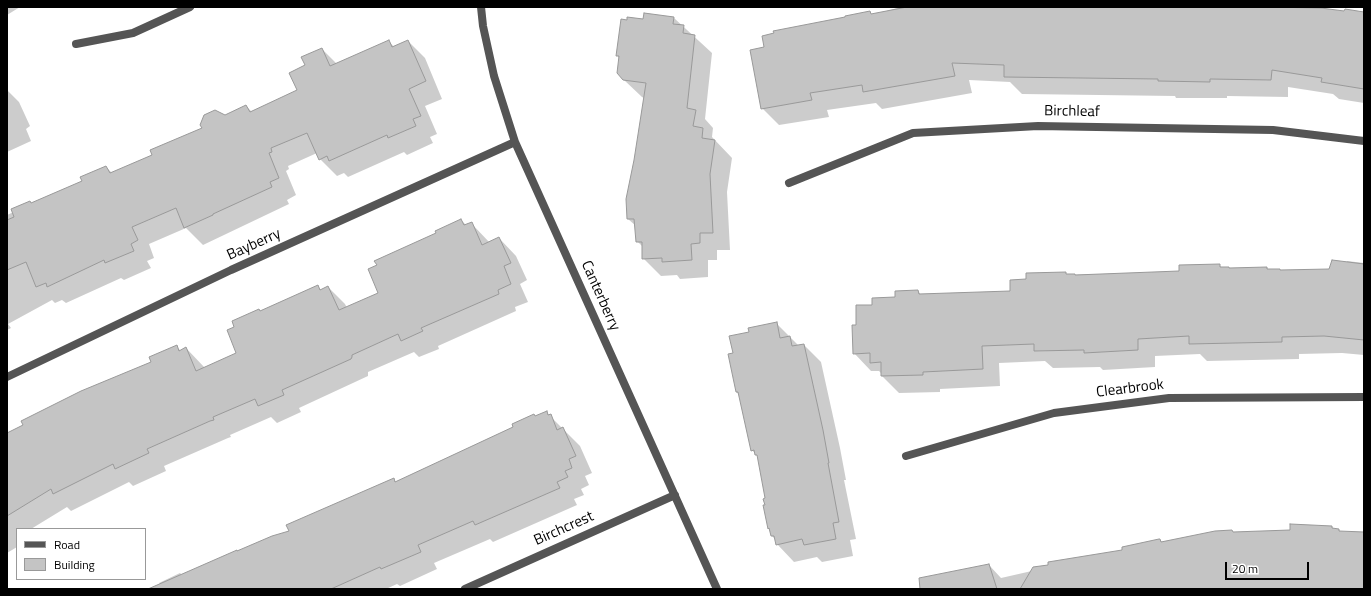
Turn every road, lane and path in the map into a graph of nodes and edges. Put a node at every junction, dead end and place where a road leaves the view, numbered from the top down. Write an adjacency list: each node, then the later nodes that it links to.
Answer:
1 (190, 7): 3 (street)
2 (481, 7): 5 (street, Canterberry)
3 (76, 44)
4 (1364, 141): 6 (street, Birchleaf)
5 (515, 142): 7 (street, Bayberry); 10 (street, Canterberry)
6 (789, 183)
7 (7, 377)
8 (1364, 397): 9 (street, Clearbrook)
9 (906, 456)
10 (675, 495): 11 (street, Birchcrest); 12 (street, Canterberry)
11 (465, 589)
12 (716, 589)

